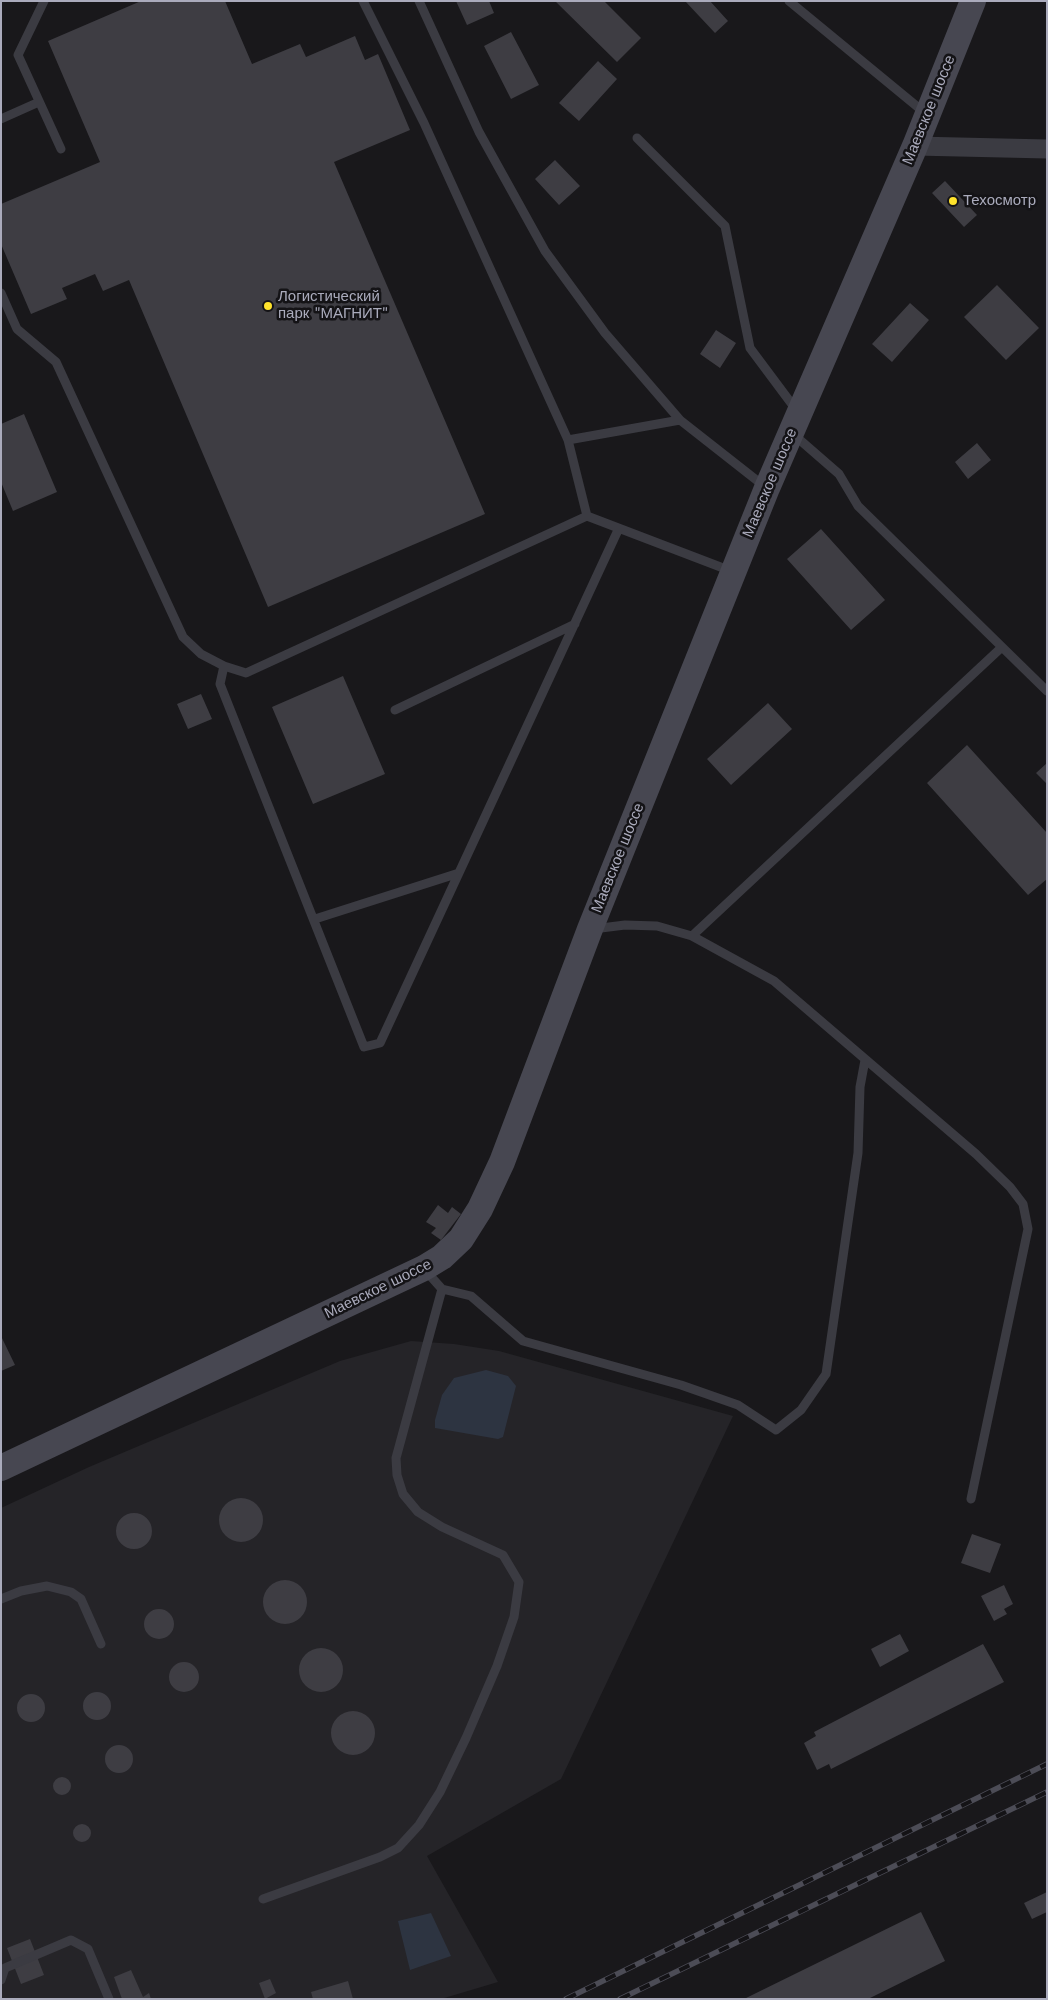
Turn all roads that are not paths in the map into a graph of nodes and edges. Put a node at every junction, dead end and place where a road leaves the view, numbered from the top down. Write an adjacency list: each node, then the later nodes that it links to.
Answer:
1 (44, 1): 6 (lane)
2 (363, 1): 16 (lane)
3 (419, 1): 14 (lane)
4 (789, 1): 7 (lane)
5 (973, 1): 7 (street, Маевское шоссе)
6 (39, 102): 8 (lane); 11 (lane)
7 (927, 115): 10 (street, Маевское шоссе)
8 (1, 119)
9 (637, 138): 15 (lane)
10 (914, 146): 12 (street); 15 (street, Маевское шоссе)
11 (62, 149)
12 (1047, 149)
13 (1, 293): 23 (lane)
14 (680, 420): 16 (lane); 17 (lane)
15 (795, 422): 17 (street, Маевское шоссе); 22 (lane)
16 (568, 440): 18 (lane)
17 (767, 488): 20 (street, Маевское шоссе)
18 (587, 516): 19 (lane); 23 (lane)
19 (619, 528): 20 (lane); 21 (lane)
20 (733, 572): 28 (street, Маевское шоссе)
21 (575, 624): 25 (lane); 26 (lane)
22 (1002, 647): 24 (lane); 29 (lane)
23 (224, 666): 27 (lane)
24 (1047, 691)
25 (396, 710)
26 (459, 873): 27 (lane); 27 (lane)
27 (315, 919)
28 (590, 929): 29 (lane); 31 (street, Маевское шоссе)
29 (692, 936): 30 (lane)
30 (865, 1060): 32 (lane); 34 (lane)
31 (424, 1268): 32 (lane); 33 (street, Маевское шоссе)
32 (442, 1290): 37 (lane)
33 (1, 1468)
34 (971, 1499)
35 (1, 1600): 36 (lane)
36 (100, 1644)
37 (263, 1899)
38 (1, 1980): 39 (lane)
39 (109, 1999)

